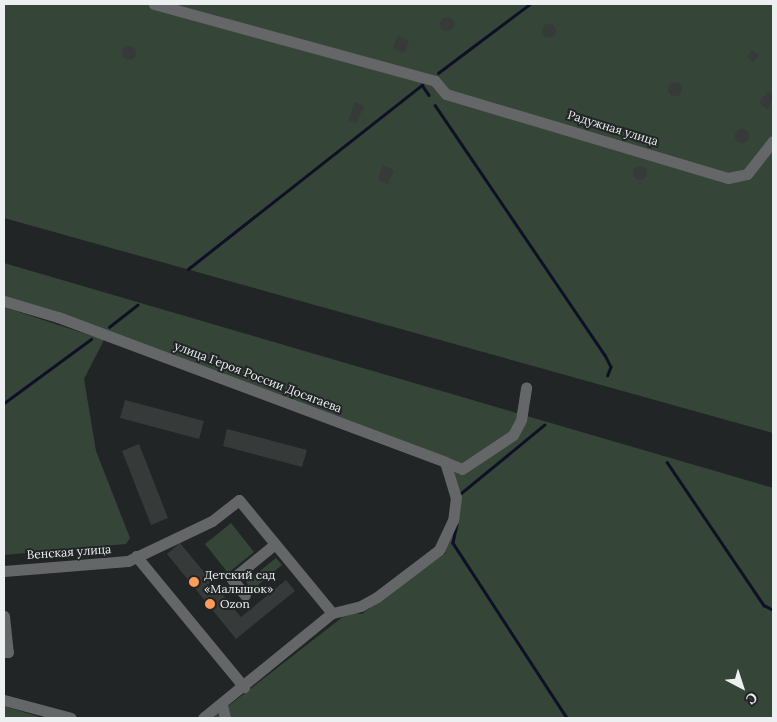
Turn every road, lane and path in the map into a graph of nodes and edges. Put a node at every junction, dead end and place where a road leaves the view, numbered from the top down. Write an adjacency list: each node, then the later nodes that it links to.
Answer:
1 (154, 4): 2 (street, Радужная улица)
2 (773, 140)
3 (4, 301): 5 (street, улица Героя России Досягаева)
4 (526, 387): 5 (street, улица Героя России Досягаева)
5 (445, 462): 10 (street)
6 (275, 544): 7 (street, Венская улица); 9 (street); 10 (street)
7 (136, 556): 8 (street, Венская улица); 13 (street)
8 (4, 570)
9 (245, 595)
10 (332, 613): 13 (street)
11 (4, 616): 12 (street)
12 (4, 652)
13 (244, 687): 15 (street)
14 (4, 700): 16 (street)
15 (225, 703): 17 (street); 18 (street)
16 (71, 718)
17 (203, 718)
18 (225, 718)

